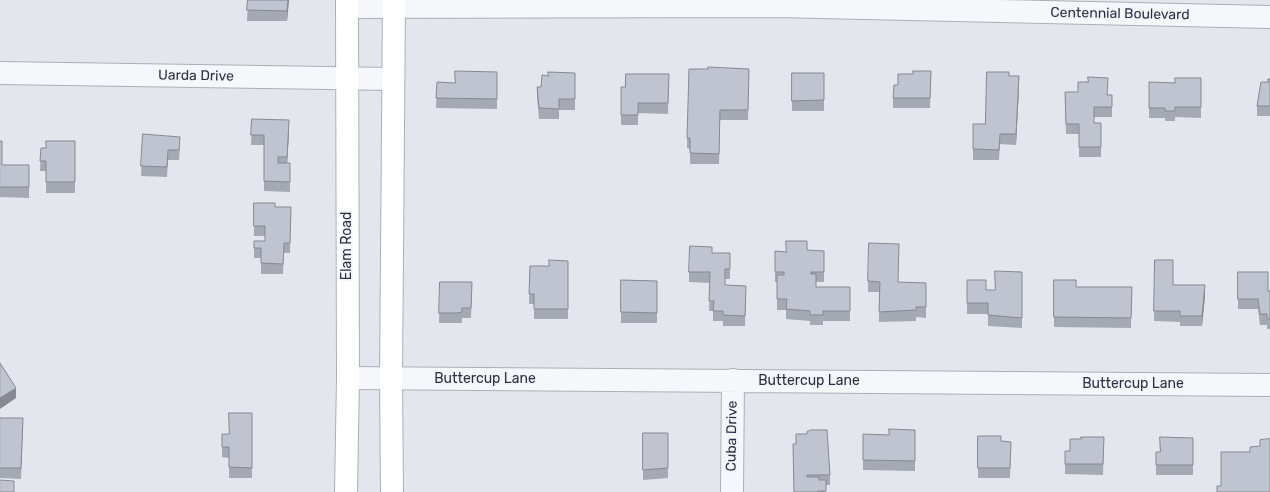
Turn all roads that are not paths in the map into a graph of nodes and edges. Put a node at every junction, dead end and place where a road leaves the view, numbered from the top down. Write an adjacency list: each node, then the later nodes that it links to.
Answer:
1 (347, 4): 2 (street, Centennial Boulevard); 5 (main road, Elam Road)
2 (394, 4): 3 (street, Centennial Boulevard); 6 (main road)
3 (1270, 17)
4 (0, 73): 5 (street, Uarda Drive)
5 (346, 78): 6 (street, Uarda Drive); 7 (main road, Elam Road)
6 (393, 80): 8 (main road)
7 (348, 378): 8 (street, Buttercup Lane); 11 (main road, Elam Road)
8 (391, 379): 9 (street, Buttercup Lane); 12 (main road)
9 (733, 380): 10 (street, Buttercup Lane); 13 (street, Cuba Drive)
10 (1270, 385)
11 (346, 492)
12 (392, 492)
13 (732, 492)

